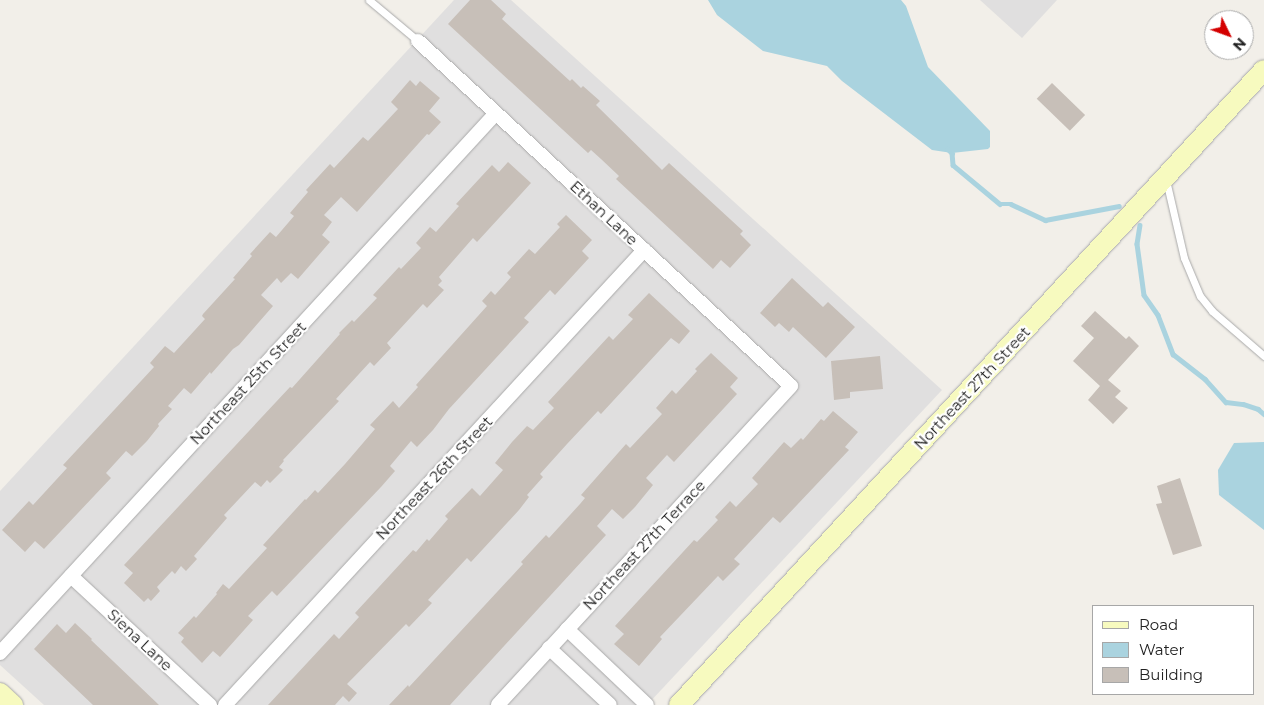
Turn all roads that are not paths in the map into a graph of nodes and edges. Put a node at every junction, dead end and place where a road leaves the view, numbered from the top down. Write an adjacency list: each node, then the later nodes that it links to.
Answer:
1 (369, 0): 2 (lane)
2 (418, 40): 4 (street, Ethan Lane)
3 (1264, 70): 5 (street, Northeast 27th Street)
4 (496, 113): 6 (street, Ethan Lane); 9 (street, Northeast 25th Street)
5 (1165, 177): 7 (lane); 20 (street, Northeast 27th Street)
6 (644, 250): 8 (street, Ethan Lane); 16 (street, Northeast 26th Street)
7 (1264, 356)
8 (791, 386): 10 (street, Northeast 27th Terrace)
9 (71, 576): 12 (street, Northeast 25th Street); 15 (street, Siena Lane)
10 (567, 629): 11 (street, Northeast 27th Terrace); 19 (street)
11 (550, 648): 17 (street, Northeast 27th Terrace); 18 (street)
12 (0, 653)
13 (0, 693): 14 (street)
14 (13, 705)
15 (210, 705)
16 (224, 705)
17 (498, 705)
18 (610, 705)
19 (647, 705)
20 (679, 705)

